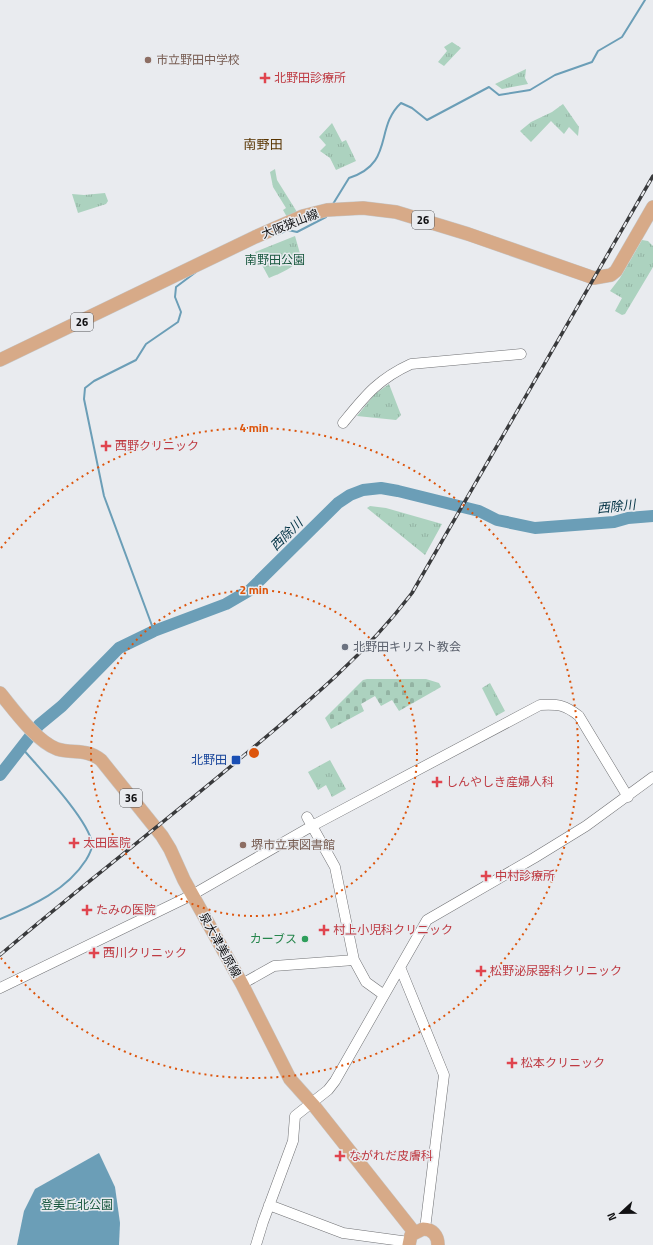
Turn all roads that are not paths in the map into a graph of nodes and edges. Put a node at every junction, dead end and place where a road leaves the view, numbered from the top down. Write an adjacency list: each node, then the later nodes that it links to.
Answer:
1 (653, 207): 3 (main road, 大阪狭山線 / 26)
2 (520, 354): 4 (street)
3 (0, 360)
4 (343, 423)
5 (0, 693): 10 (main road, 泉大津美原線 / 36)
6 (653, 777): 7 (street)
7 (628, 797): 9 (street); 12 (street)
8 (307, 817): 9 (street)
9 (312, 826): 10 (street); 11 (street)
10 (192, 895): 13 (main road, 泉大津美原線 / 36); 14 (street)
11 (354, 960): 13 (street); 15 (street)
12 (400, 967): 15 (street); 18 (street)
13 (242, 984): 16 (main road, 泉大津美原線 / 36)
14 (0, 988)
15 (384, 995): 16 (street)
16 (312, 1103): 17 (street); 18 (main road, 泉大津美原線 / 36)
17 (269, 1205): 18 (street); 19 (street)
18 (415, 1237): 20 (main road, 泉大津美原線 / 36)
19 (256, 1245)
20 (438, 1245)

